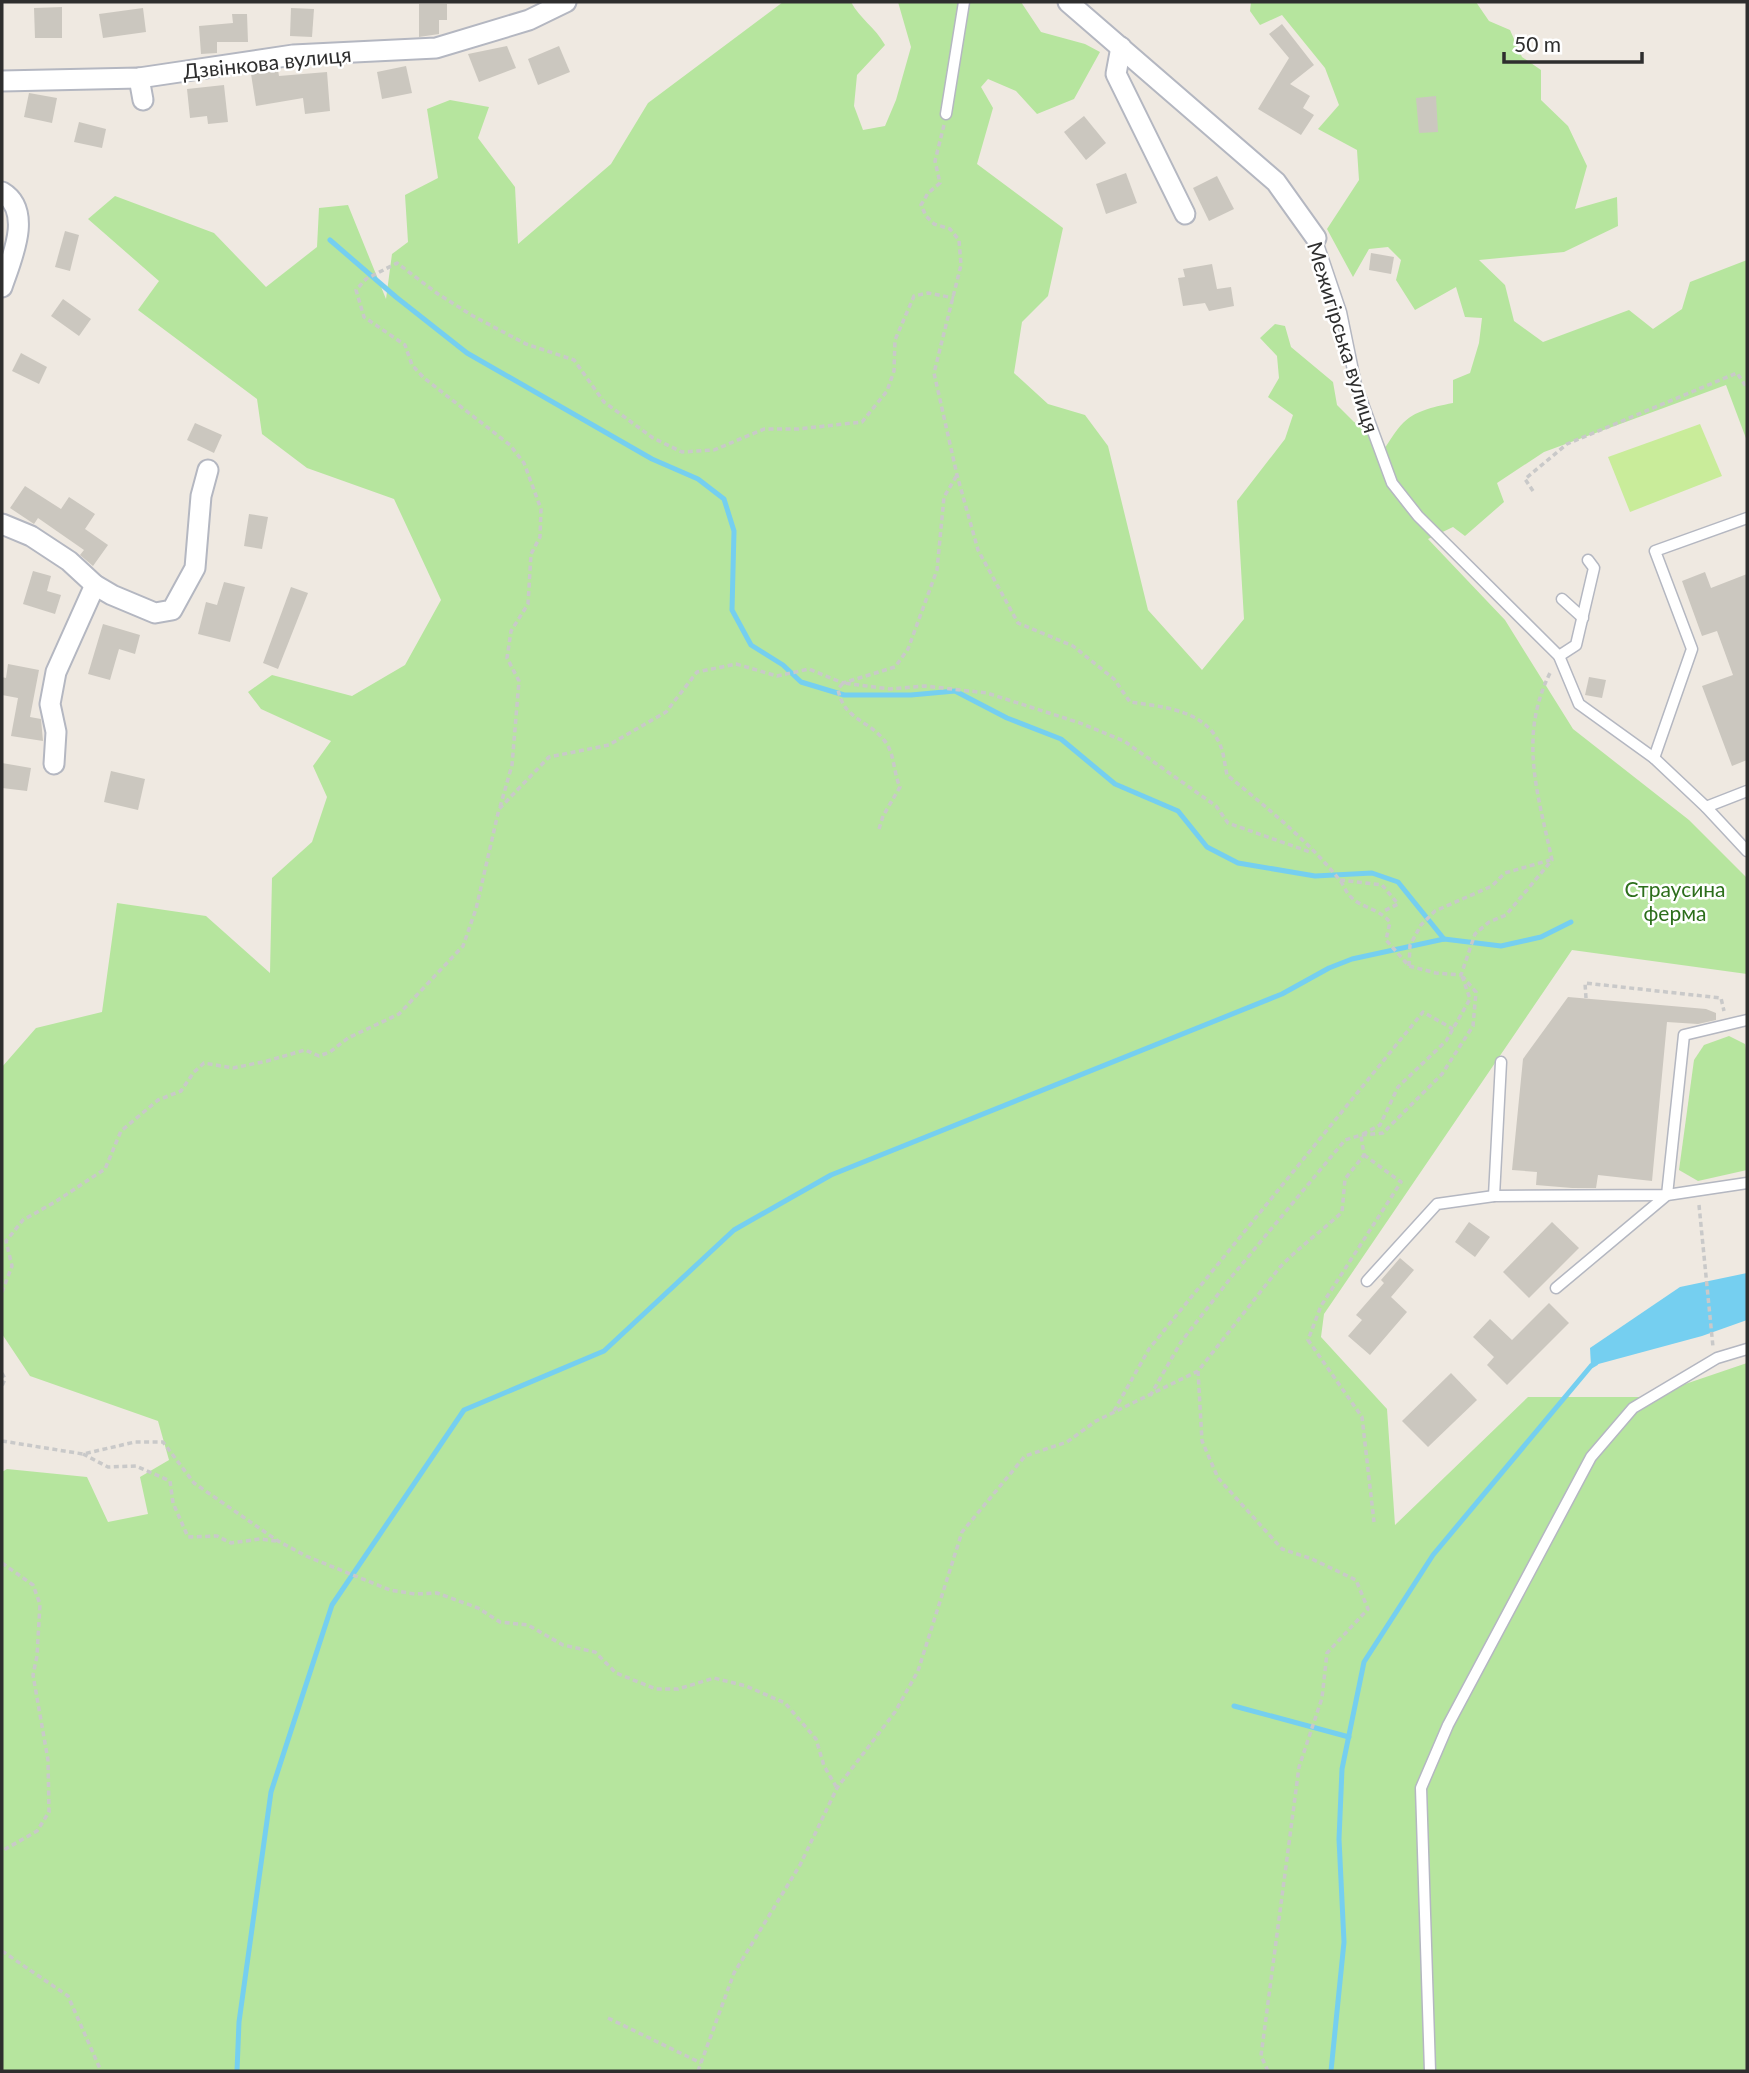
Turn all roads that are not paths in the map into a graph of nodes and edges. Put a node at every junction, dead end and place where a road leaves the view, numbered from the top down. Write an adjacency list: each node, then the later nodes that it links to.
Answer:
1 (566, 2): 5 (street, Дзвінкова вулиця)
2 (964, 2): 8 (lane)
3 (1069, 2): 4 (street, Межигірська вулиця)
4 (1121, 47): 10 (street); 11 (street, Межигірська вулиця)
5 (139, 78): 6 (street, Дзвінкова вулиця); 7 (street)
6 (2, 82)
7 (144, 100)
8 (946, 114)
9 (2, 192): 12 (street)
10 (1185, 214)
11 (1316, 238): 20 (lane, Межигірська вулиця)
12 (2, 287)
13 (208, 470): 17 (street)
14 (1747, 517): 21 (lane)
15 (2, 524): 17 (street)
16 (1588, 560): 19 (lane)
17 (94, 585): 22 (street)
18 (1562, 599): 19 (lane)
19 (1583, 618): 20 (lane)
20 (1559, 656): 21 (lane, Межигірська вулиця)
21 (1654, 758): 24 (lane)
22 (54, 764)
23 (1747, 791): 24 (lane)
24 (1706, 807): 25 (lane)
25 (1747, 851)
26 (1747, 1020): 29 (lane)
27 (1501, 1062): 30 (lane)
28 (1747, 1183): 29 (lane)
29 (1667, 1195): 30 (lane); 32 (lane)
30 (1494, 1196): 31 (lane)
31 (1367, 1282)
32 (1556, 1288)
33 (1747, 1349): 34 (lane)
34 (1430, 2071)

